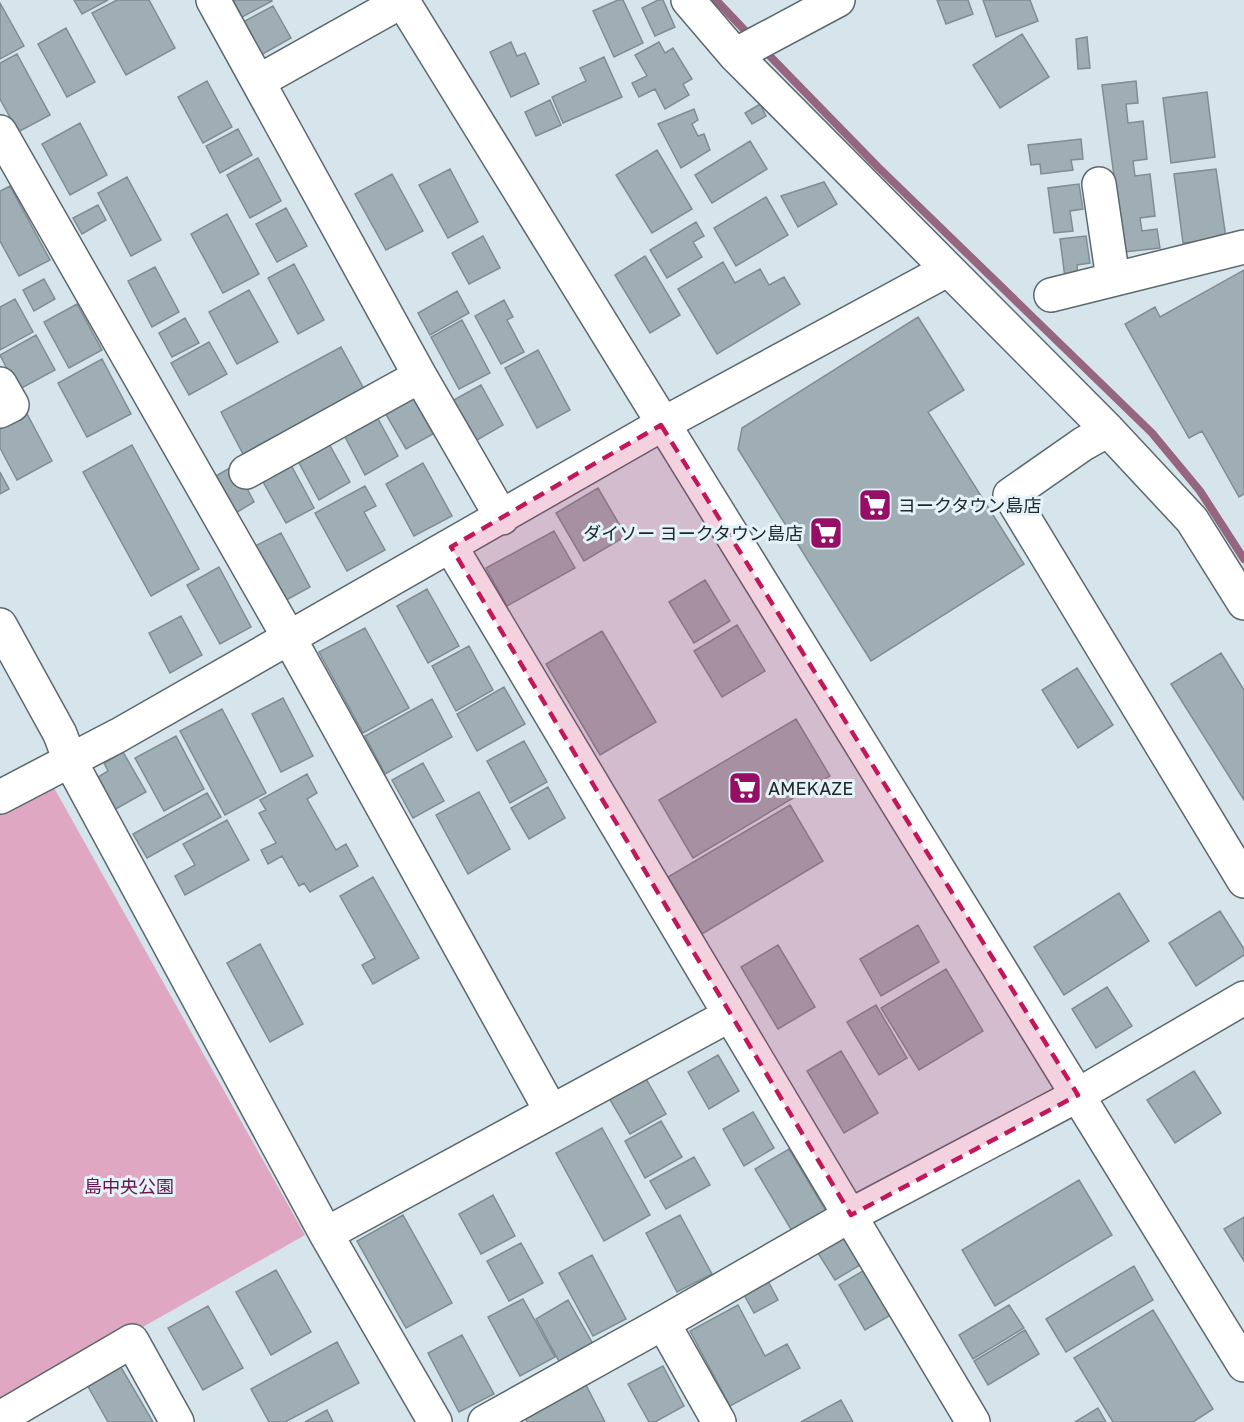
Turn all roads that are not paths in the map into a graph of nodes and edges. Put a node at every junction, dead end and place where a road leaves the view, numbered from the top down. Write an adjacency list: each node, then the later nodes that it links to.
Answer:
1 (213, 0): 6 (street)
2 (688, 0): 5 (street)
3 (838, 0): 5 (street)
4 (408, 2): 6 (street); 16 (street)
5 (735, 55): 10 (street)
6 (259, 81): 13 (street)
7 (0, 132): 23 (street)
8 (1099, 184): 11 (street)
9 (1244, 247): 11 (street)
10 (947, 270): 16 (street); 17 (street)
11 (1113, 279): 12 (street)
12 (1051, 295)
13 (420, 376): 18 (street); 19 (street)
14 (0, 384): 15 (street)
15 (0, 411)
16 (661, 424): 19 (street); 29 (street)
17 (1108, 430): 21 (street); 26 (street)
18 (246, 472)
19 (502, 518): 20 (street)
20 (451, 547): 23 (street); 28 (street)
21 (1244, 603)
22 (0, 625): 24 (street)
23 (288, 636): 24 (street); 30 (street)
24 (70, 761): 25 (street); 32 (street)
25 (0, 797)
26 (1244, 881)
27 (1244, 998): 29 (street)
28 (728, 1016): 30 (street); 31 (street)
29 (1078, 1095): 31 (street); 34 (street)
30 (551, 1111): 32 (street)
31 (851, 1215): 33 (street); 40 (street)
32 (326, 1234): 37 (street)
33 (663, 1323): 38 (street); 39 (street)
34 (1244, 1365)
35 (0, 1418): 36 (street)
36 (177, 1422)
37 (435, 1422)
38 (485, 1422)
39 (719, 1422)
40 (973, 1422)

